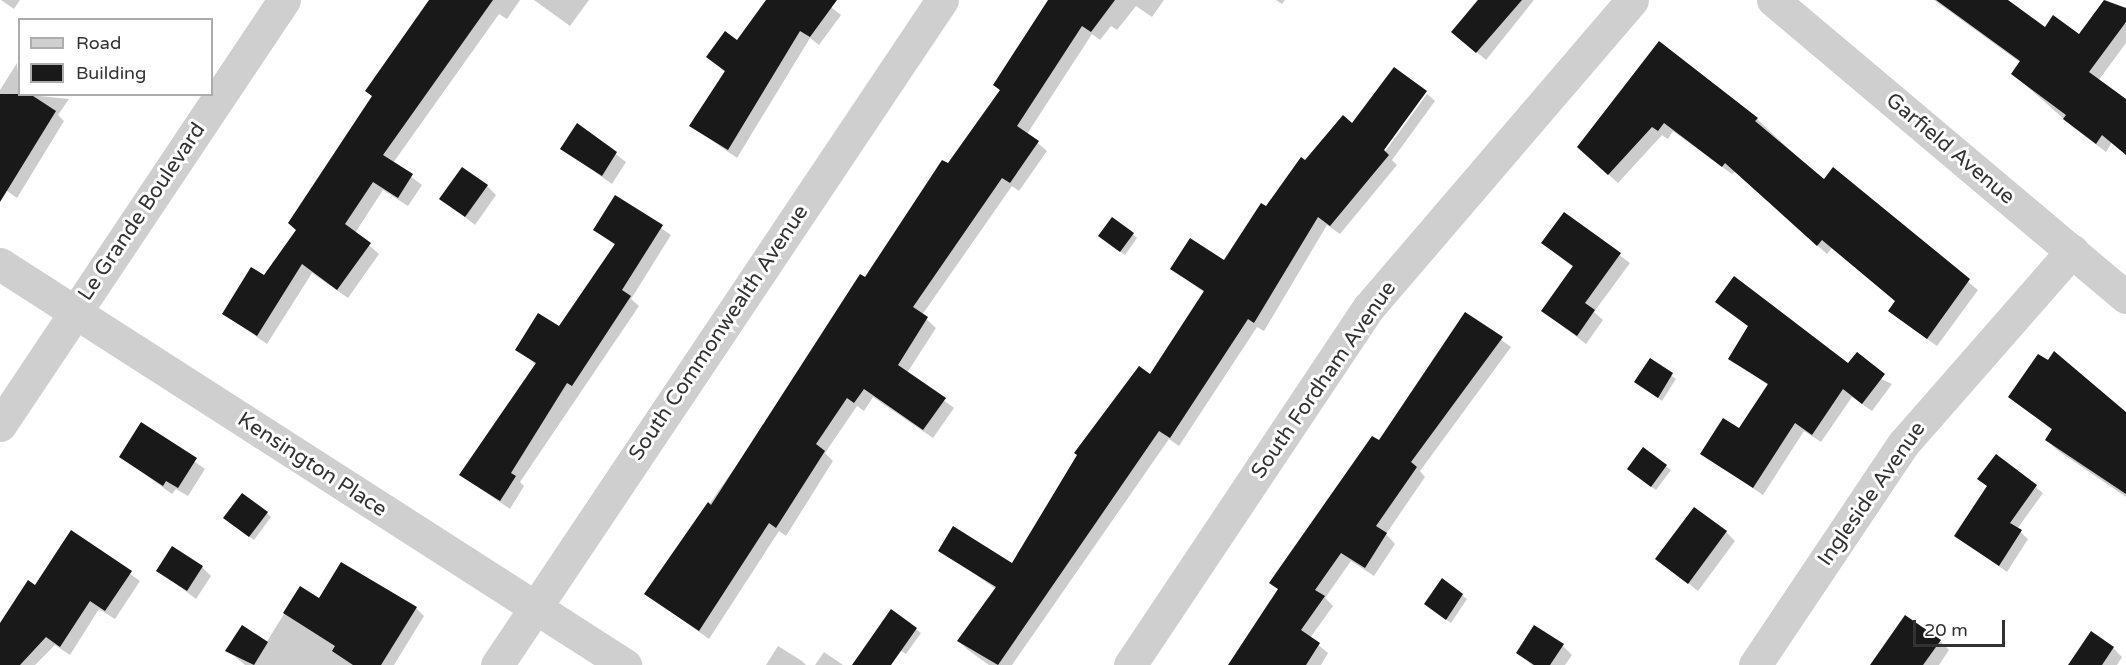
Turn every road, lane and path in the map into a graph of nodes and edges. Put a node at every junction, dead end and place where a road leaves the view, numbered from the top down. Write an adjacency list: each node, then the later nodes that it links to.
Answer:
1 (285, 0): 8 (street, Le Grande Boulevard)
2 (942, 0): 10 (street, South Commonwealth Avenue)
3 (1632, 0): 13 (street, South Fordham Avenue)
4 (1773, 0): 5 (street, Garfield Avenue)
5 (2072, 251): 7 (street, Garfield Avenue); 14 (street, Ingleside Avenue)
6 (0, 264): 8 (street, Kensington Place)
7 (2126, 297)
8 (75, 313): 9 (street, Le Grande Boulevard); 10 (street, Kensington Place)
9 (0, 425)
10 (536, 608): 11 (street, South Commonwealth Avenue); 12 (street, Kensington Place)
11 (497, 665)
12 (625, 665)
13 (1130, 665)
14 (1755, 665)

